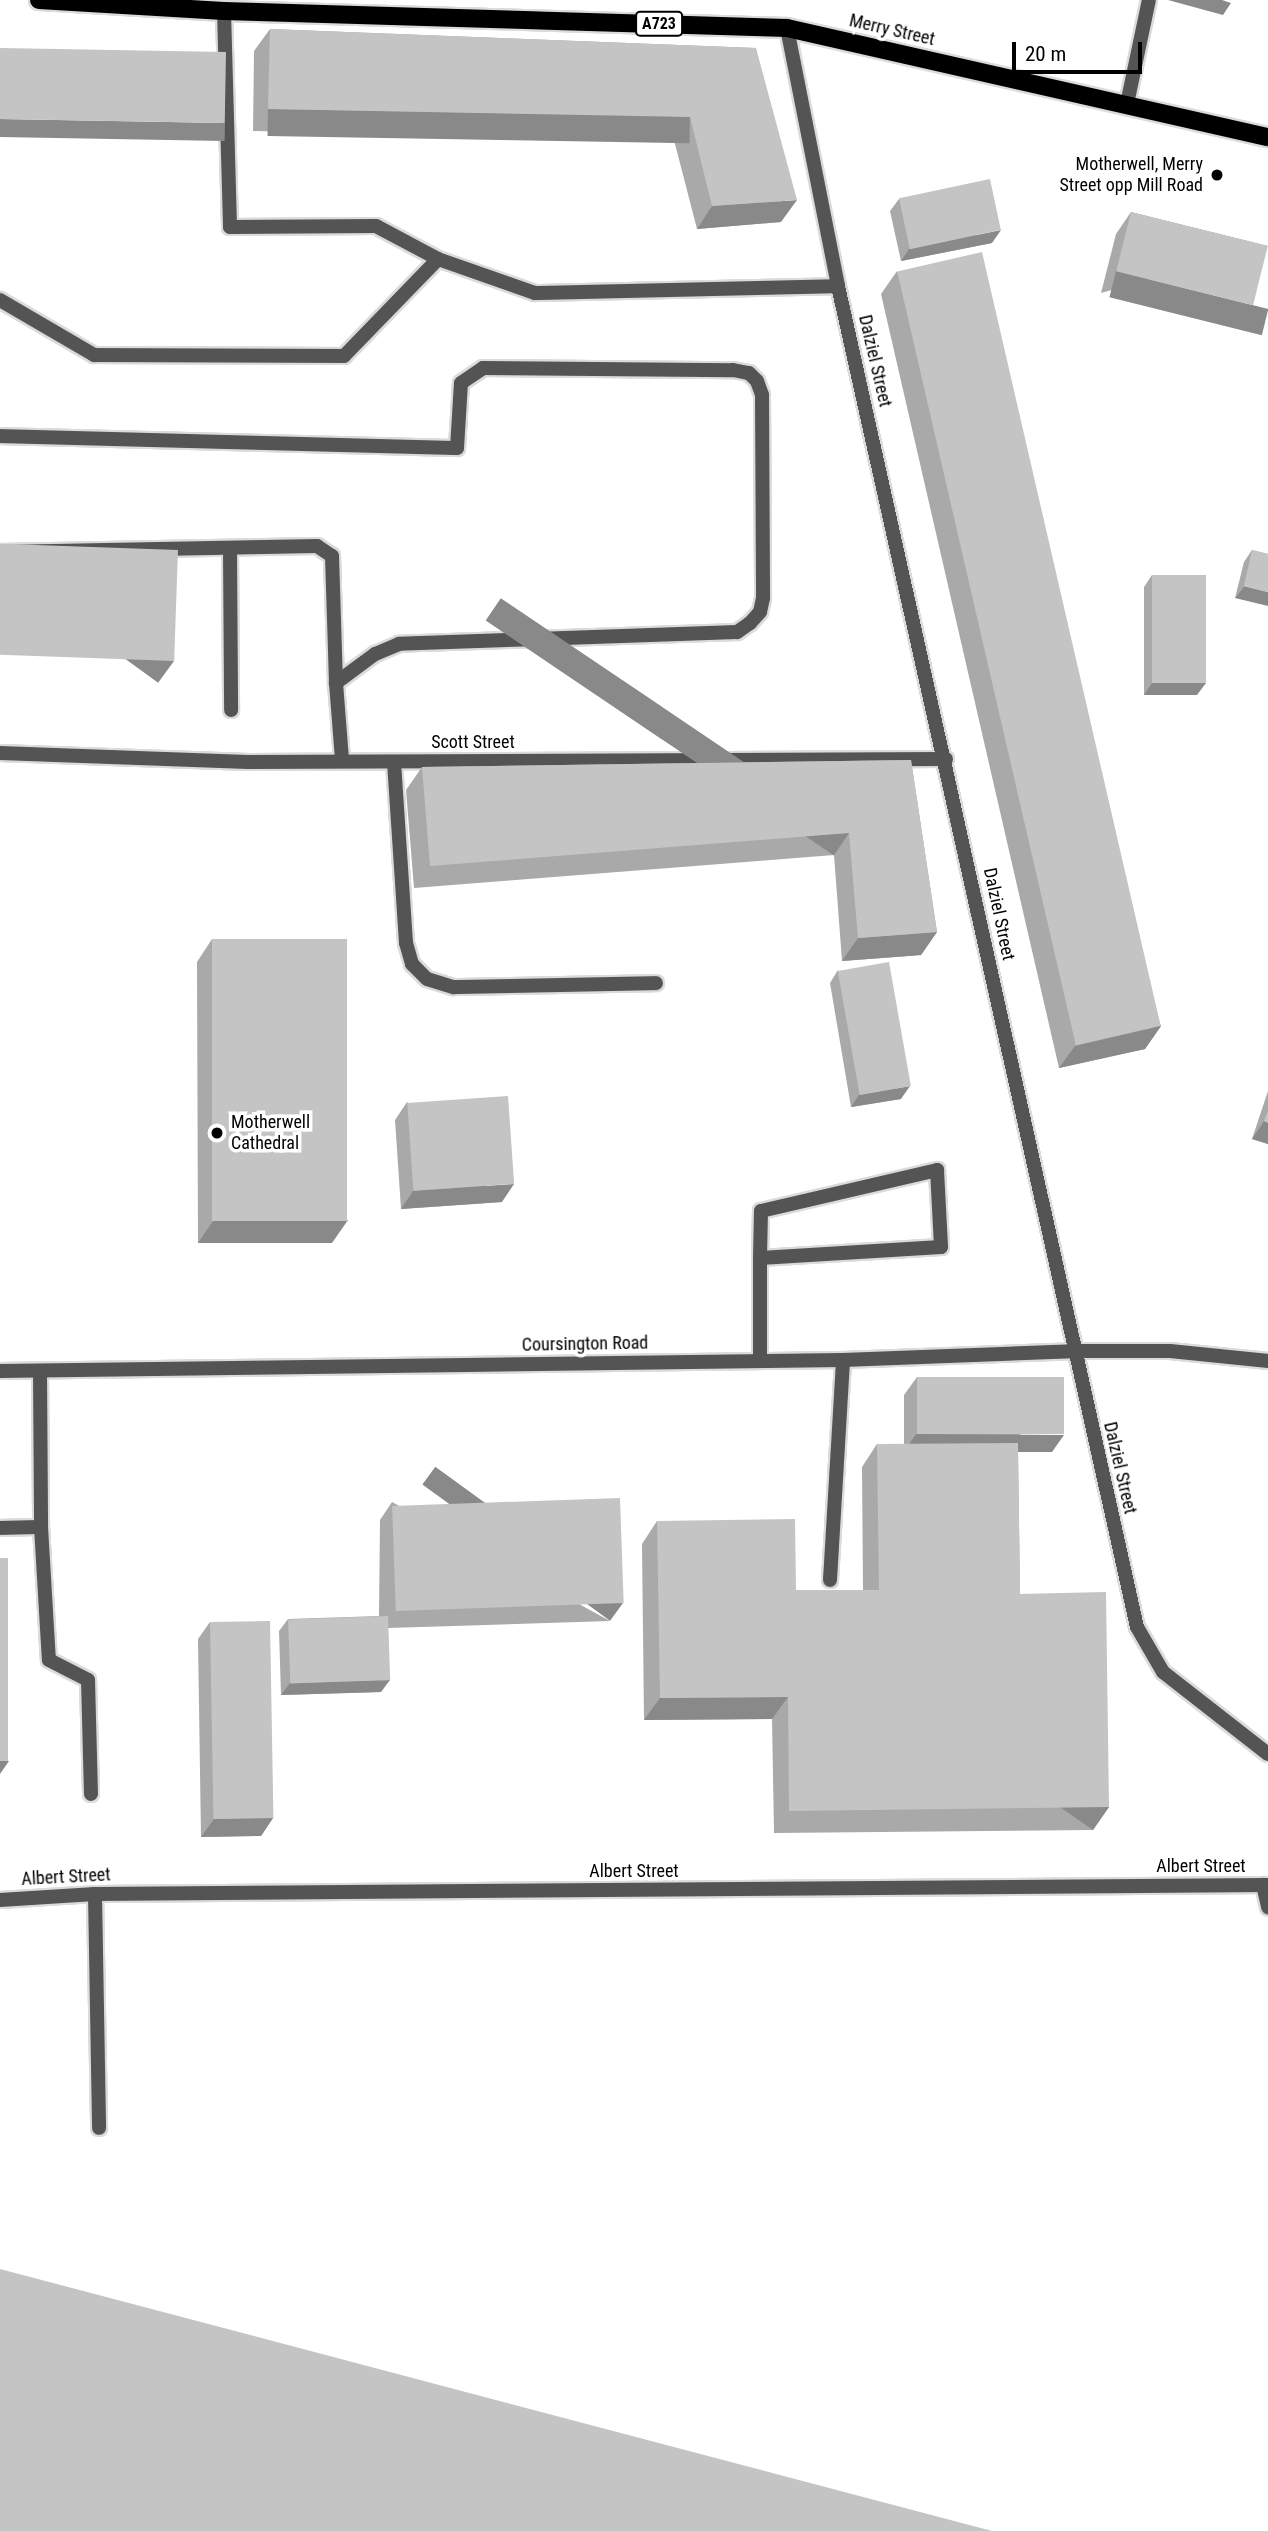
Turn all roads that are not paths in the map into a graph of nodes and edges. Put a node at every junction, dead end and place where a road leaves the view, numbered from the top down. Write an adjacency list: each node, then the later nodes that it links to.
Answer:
1 (39, 0): 3 (main road, Merry Street / A723)
2 (1149, 0): 5 (street)
3 (225, 11): 4 (main road, Merry Street / A723); 7 (street)
4 (787, 28): 5 (main road, Merry Street / A723); 8 (street, Dalziel Street)
5 (1127, 104): 6 (main road, Merry Street / A723)
6 (1268, 137)
7 (438, 259): 8 (street); 9 (street)
8 (838, 286): 16 (street, Dalziel Street)
9 (0, 300)
10 (0, 436): 13 (street)
11 (230, 550): 12 (street); 13 (street); 14 (street)
12 (0, 552)
13 (336, 683): 17 (street)
14 (231, 710)
15 (0, 753): 17 (street, Scott Street)
16 (947, 759): 18 (street, Scott Street); 21 (street, Dalziel Street)
17 (342, 760): 18 (street, Scott Street)
18 (394, 762): 19 (street)
19 (656, 983)
20 (760, 1258): 20 (street); 23 (street)
21 (1073, 1351): 22 (street, Coursington Road); 24 (street, Coursington Road); 30 (street, Dalziel Street)
22 (843, 1360): 23 (street, Coursington Road); 29 (street)
23 (760, 1361): 26 (street, Coursington Road)
24 (1268, 1362)
25 (0, 1371): 26 (street, Coursington Road)
26 (40, 1371): 27 (street)
27 (41, 1527): 28 (street); 31 (street)
28 (0, 1528)
29 (830, 1580)
30 (1268, 1755)
31 (92, 1794)
32 (1265, 1885): 33 (street, Albert Street); 35 (street)
33 (94, 1894): 34 (street, Albert Street); 36 (street)
34 (0, 1900)
35 (1268, 1907)
36 (99, 2128)

